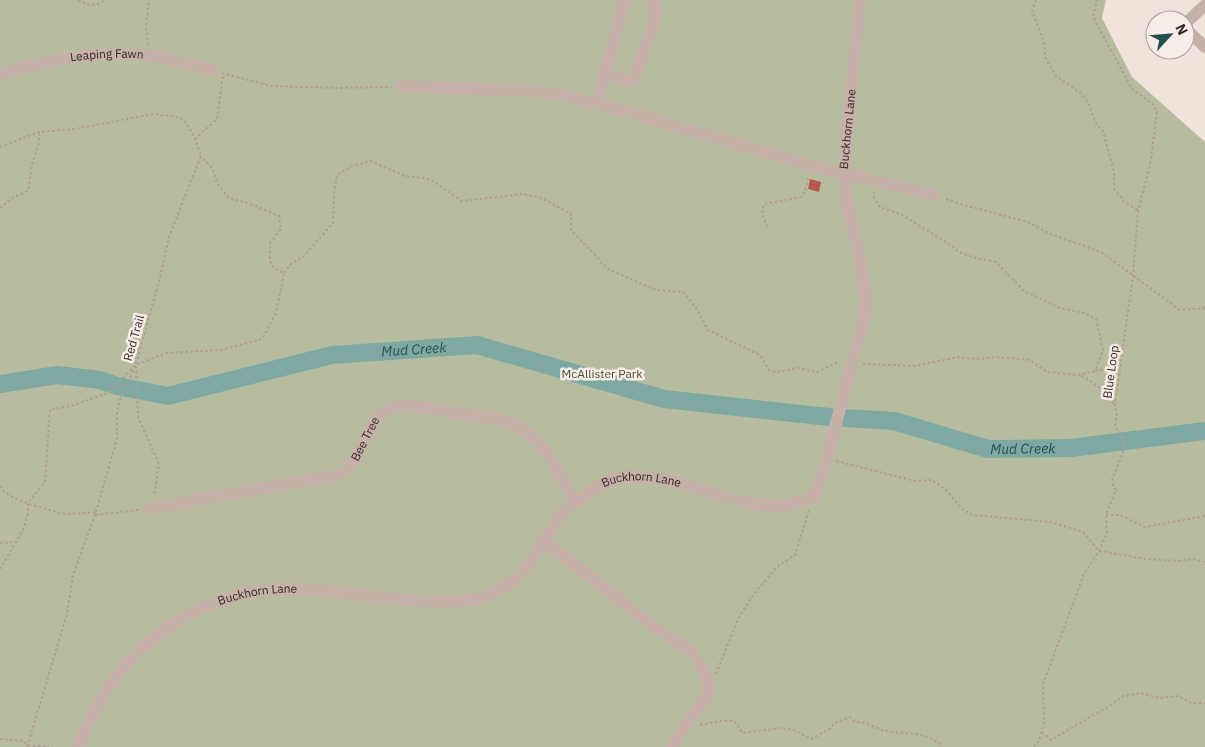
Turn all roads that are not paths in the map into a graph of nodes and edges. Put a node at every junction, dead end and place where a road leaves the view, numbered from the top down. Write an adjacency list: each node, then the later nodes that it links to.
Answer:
1 (625, 0): 10 (street)
2 (650, 0): 10 (street)
3 (860, 0): 13 (street, Buckhorn Lane)
4 (1205, 5): 5 (street)
5 (1195, 14)
6 (1195, 38): 7 (street)
7 (1205, 47)
8 (218, 71): 9 (street, Leaping Fawn)
9 (0, 74)
10 (604, 74): 12 (street)
11 (401, 86): 12 (street)
12 (596, 104): 13 (street)
13 (844, 174): 14 (street); 15 (street, Buckhorn Lane)
14 (935, 195)
15 (575, 502): 16 (street, Bee Tree); 17 (street, Buckhorn Lane)
16 (148, 509)
17 (544, 540): 18 (street, Buckhorn Lane); 19 (street)
18 (78, 747)
19 (674, 747)

